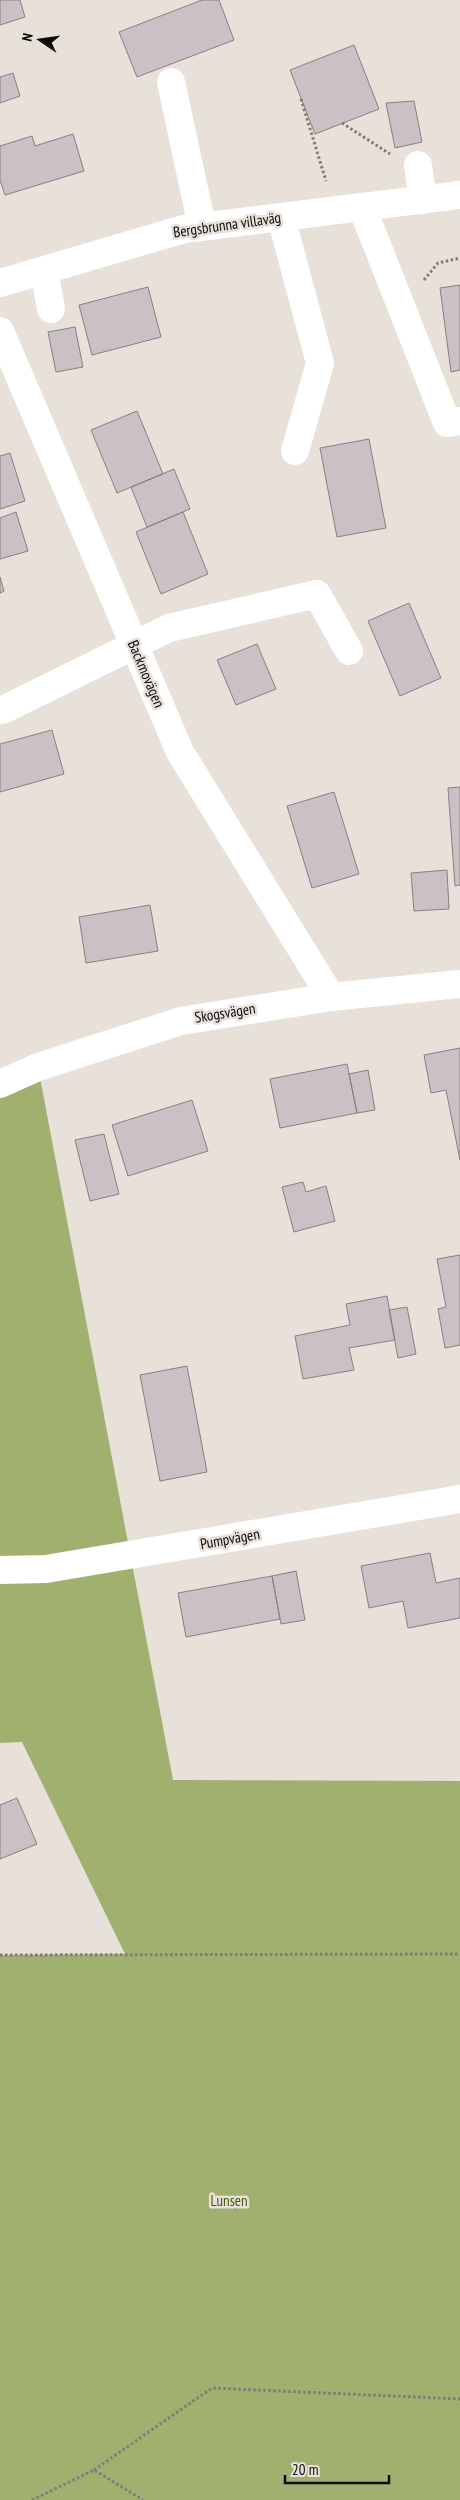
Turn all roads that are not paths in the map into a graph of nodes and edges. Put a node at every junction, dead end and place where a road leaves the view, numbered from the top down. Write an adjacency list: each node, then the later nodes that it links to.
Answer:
1 (171, 82): 7 (street)
2 (418, 165): 4 (street)
3 (460, 195): 4 (street, Bergsbrunna villaväg)
4 (423, 200): 5 (street, Bergsbrunna villaväg)
5 (362, 207): 6 (street, Bergsbrunna villaväg); 12 (street)
6 (281, 217): 7 (street, Bergsbrunna villaväg); 13 (street)
7 (202, 226): 8 (street, Bergsbrunna villaväg)
8 (44, 270): 9 (street, Bergsbrunna villaväg); 10 (street)
9 (0, 283)
10 (51, 309)
11 (0, 331): 14 (street, Backmovägen)
12 (460, 421)
13 (296, 451)
14 (134, 644): 15 (street); 16 (street); 18 (street, Backmovägen)
15 (349, 652)
16 (3, 710)
17 (460, 984): 18 (street, Skogsvägen)
18 (331, 996): 19 (street, Skogsvägen)
19 (0, 1084)
20 (460, 1499): 21 (street, Pumpvägen)
21 (0, 1570)

